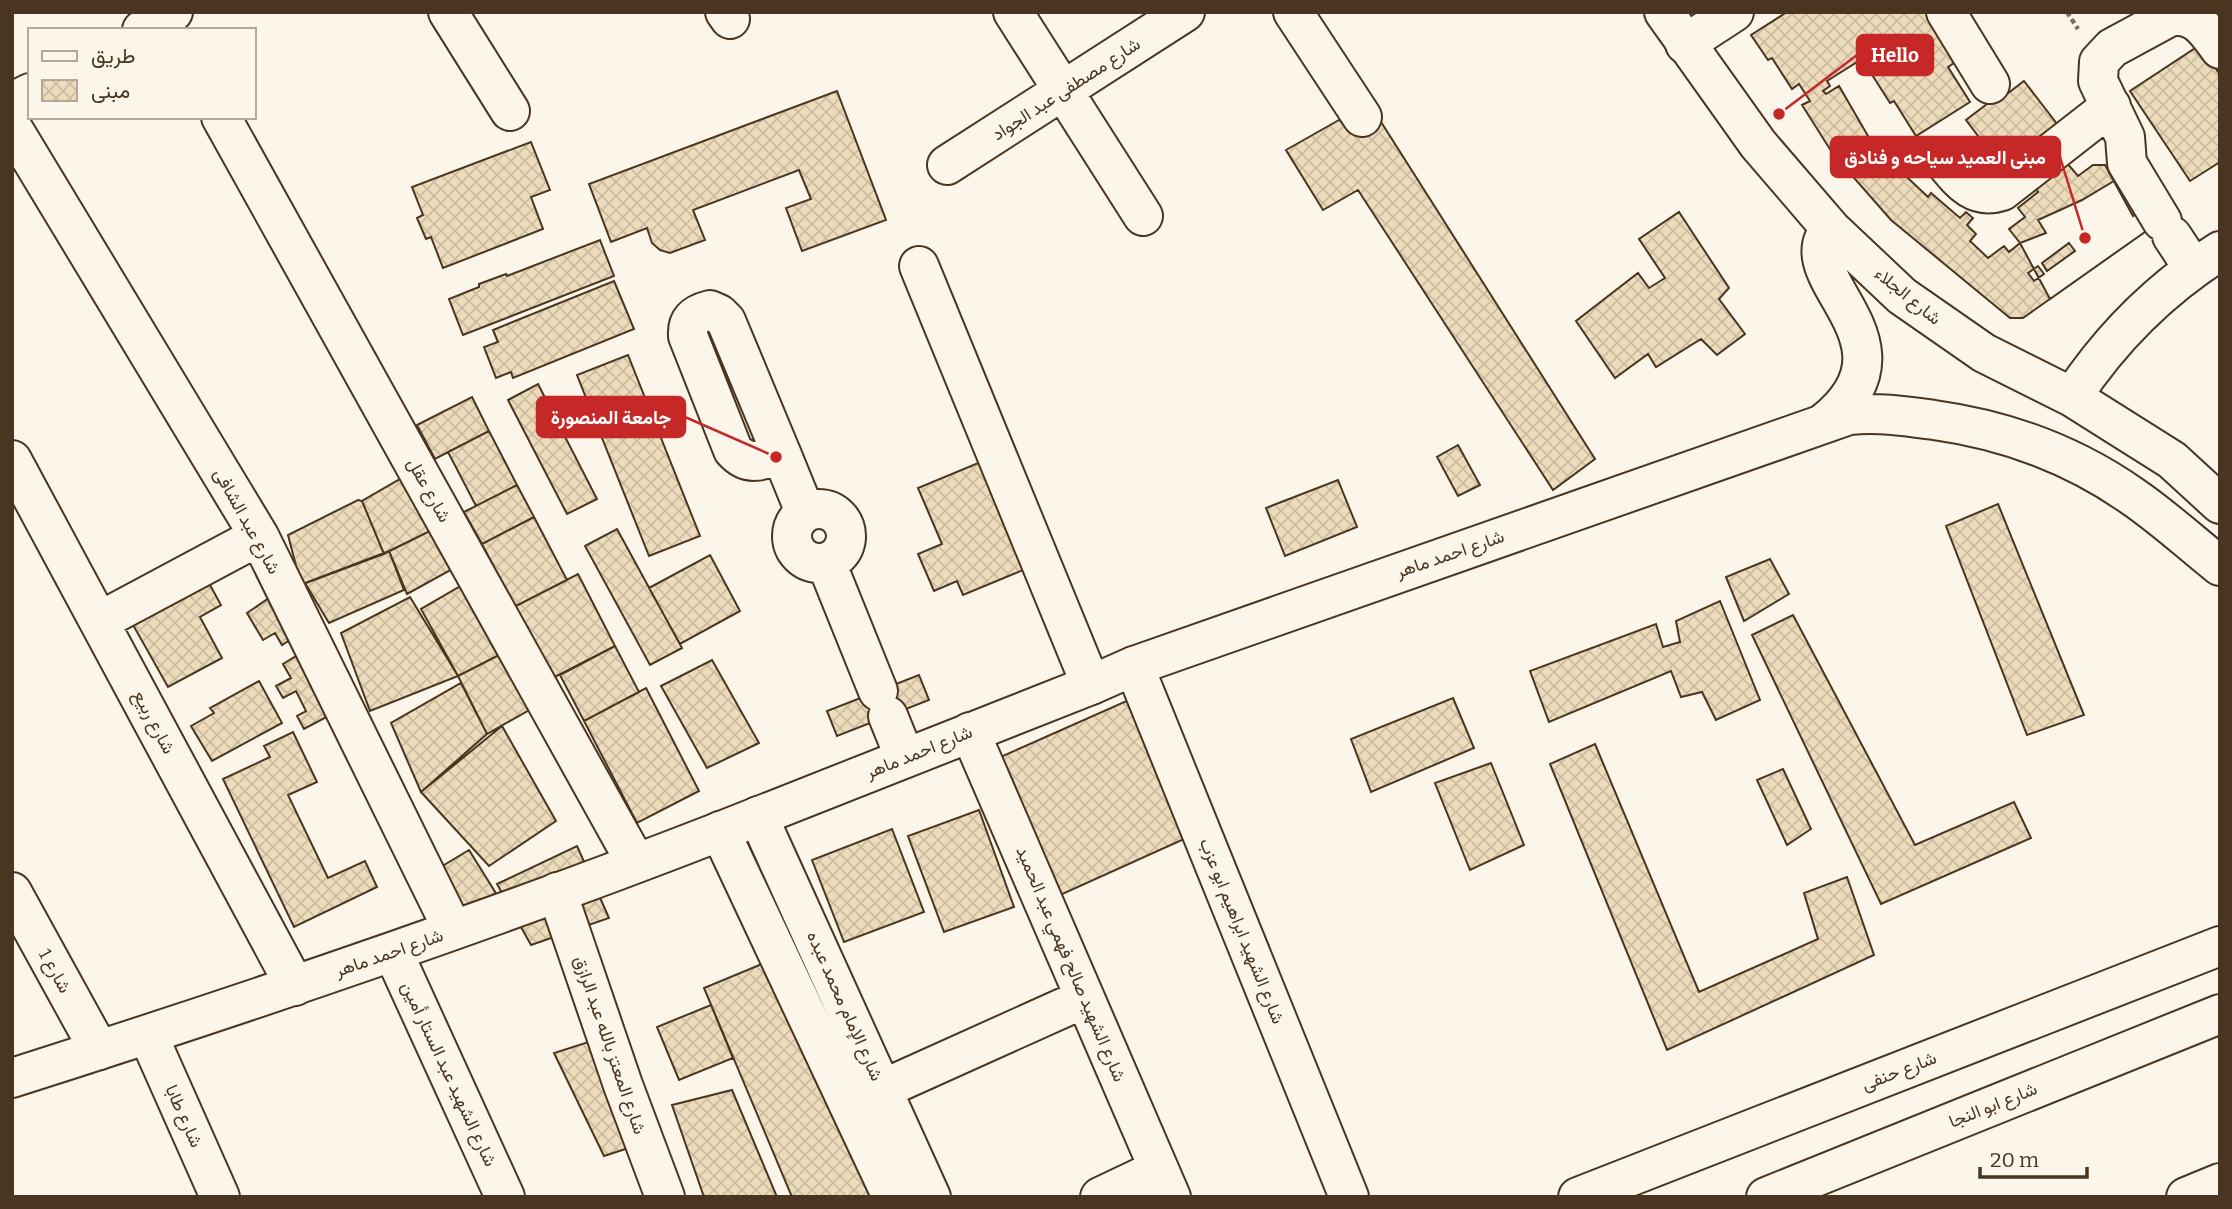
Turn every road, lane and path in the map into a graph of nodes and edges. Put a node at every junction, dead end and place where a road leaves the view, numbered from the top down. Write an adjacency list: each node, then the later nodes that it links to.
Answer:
1 (447, 12): 15 (street)
2 (1013, 12): 11 (street)
3 (1185, 12): 11 (street, شارع مصطفى عبد الجواد)
4 (1293, 12): 16 (street)
5 (1664, 12): 8 (street, شارع الجلاء)
6 (1734, 12): 8 (street)
7 (1946, 12): 10 (street)
8 (1685, 44): 22 (street, شارع الجلاء)
9 (2220, 49): 14 (street)
10 (1990, 84)
11 (1063, 91): 20 (street, شارع مصطفى عبد الجواد); 21 (street)
12 (28, 94): 13 (street)
13 (12, 102)
14 (2111, 106): 19 (street); 23 (street)
15 (510, 111)
16 (1362, 117)
17 (222, 119): 39 (street, شارع عقل)
18 (12, 127): 30 (street, شارع عبد الشافى)
19 (1941, 158)
20 (947, 165)
21 (1143, 216)
22 (1831, 229): 25 (street, شارع الجلاء); 26 (street, شارع احمد ماهر)
23 (2206, 259): 25 (street)
24 (919, 266): 34 (street)
25 (2072, 397): 29 (street, شارع الجلاء)
26 (1825, 422): 31 (street, شارع احمد ماهر); 33 (street, شارع احمد ماهر)
27 (781, 453): 36 (street)
28 (12, 460): 32 (street, شارع ربيع)
29 (2220, 504)
30 (259, 536): 32 (street); 42 (street, شارع عبد الشافى)
31 (2220, 566)
32 (100, 621): 45 (street, شارع ربيع)
33 (1134, 666): 34 (street, شارع احمد ماهر); 60 (street, شارع الشهيد ابراهيم ابو عزب)
34 (1091, 685): 35 (street, شارع احمد ماهر)
35 (970, 732): 36 (street, شارع احمد ماهر); 46 (street, شارع الشهيد صالح فهمي عبد الحميد)
36 (905, 758): 37 (street, شارع احمد ماهر)
37 (758, 816): 38 (street, شارع احمد ماهر); 51 (street, شارع الإمام محمد عبده)
38 (720, 831): 39 (street, شارع احمد ماهر); 57 (street, شارع الإمام محمد عبده)
39 (636, 863): 41 (street, شارع احمد ماهر)
40 (12, 892): 49 (street, شارع 1)
41 (557, 892): 42 (street, شارع احمد ماهر); 56 (street, شارع المعتز بالله عبد الرازق)
42 (453, 930): 44 (street, شارع احمد ماهر)
43 (2220, 946): 61 (street, شارع حنفى)
44 (393, 952): 45 (street, شارع احمد ماهر); 55 (street, شارع الشهيد عبد الستار أمين)
45 (295, 986): 48 (street, شارع احمد ماهر)
46 (1086, 998): 51 (street); 52 (street, شارع الشهيد صالح فهمي عبد الحميد)
47 (2220, 1014): 62 (street, شارع ابو النجا)
48 (148, 1035): 49 (street, شارع احمد ماهر); 54 (street, شارع طابا)
49 (99, 1051): 50 (street, شارع احمد ماهر)
50 (12, 1078)
51 (883, 1089): 58 (street, شارع الإمام محمد عبده)
52 (1165, 1183): 59 (street)
53 (2220, 1183): 63 (street)
54 (220, 1197)
55 (505, 1197)
56 (665, 1197)
57 (892, 1197)
58 (931, 1197)
59 (1100, 1197)
60 (1349, 1197)
61 (1578, 1197)
62 (1766, 1197)
63 (2186, 1197)

